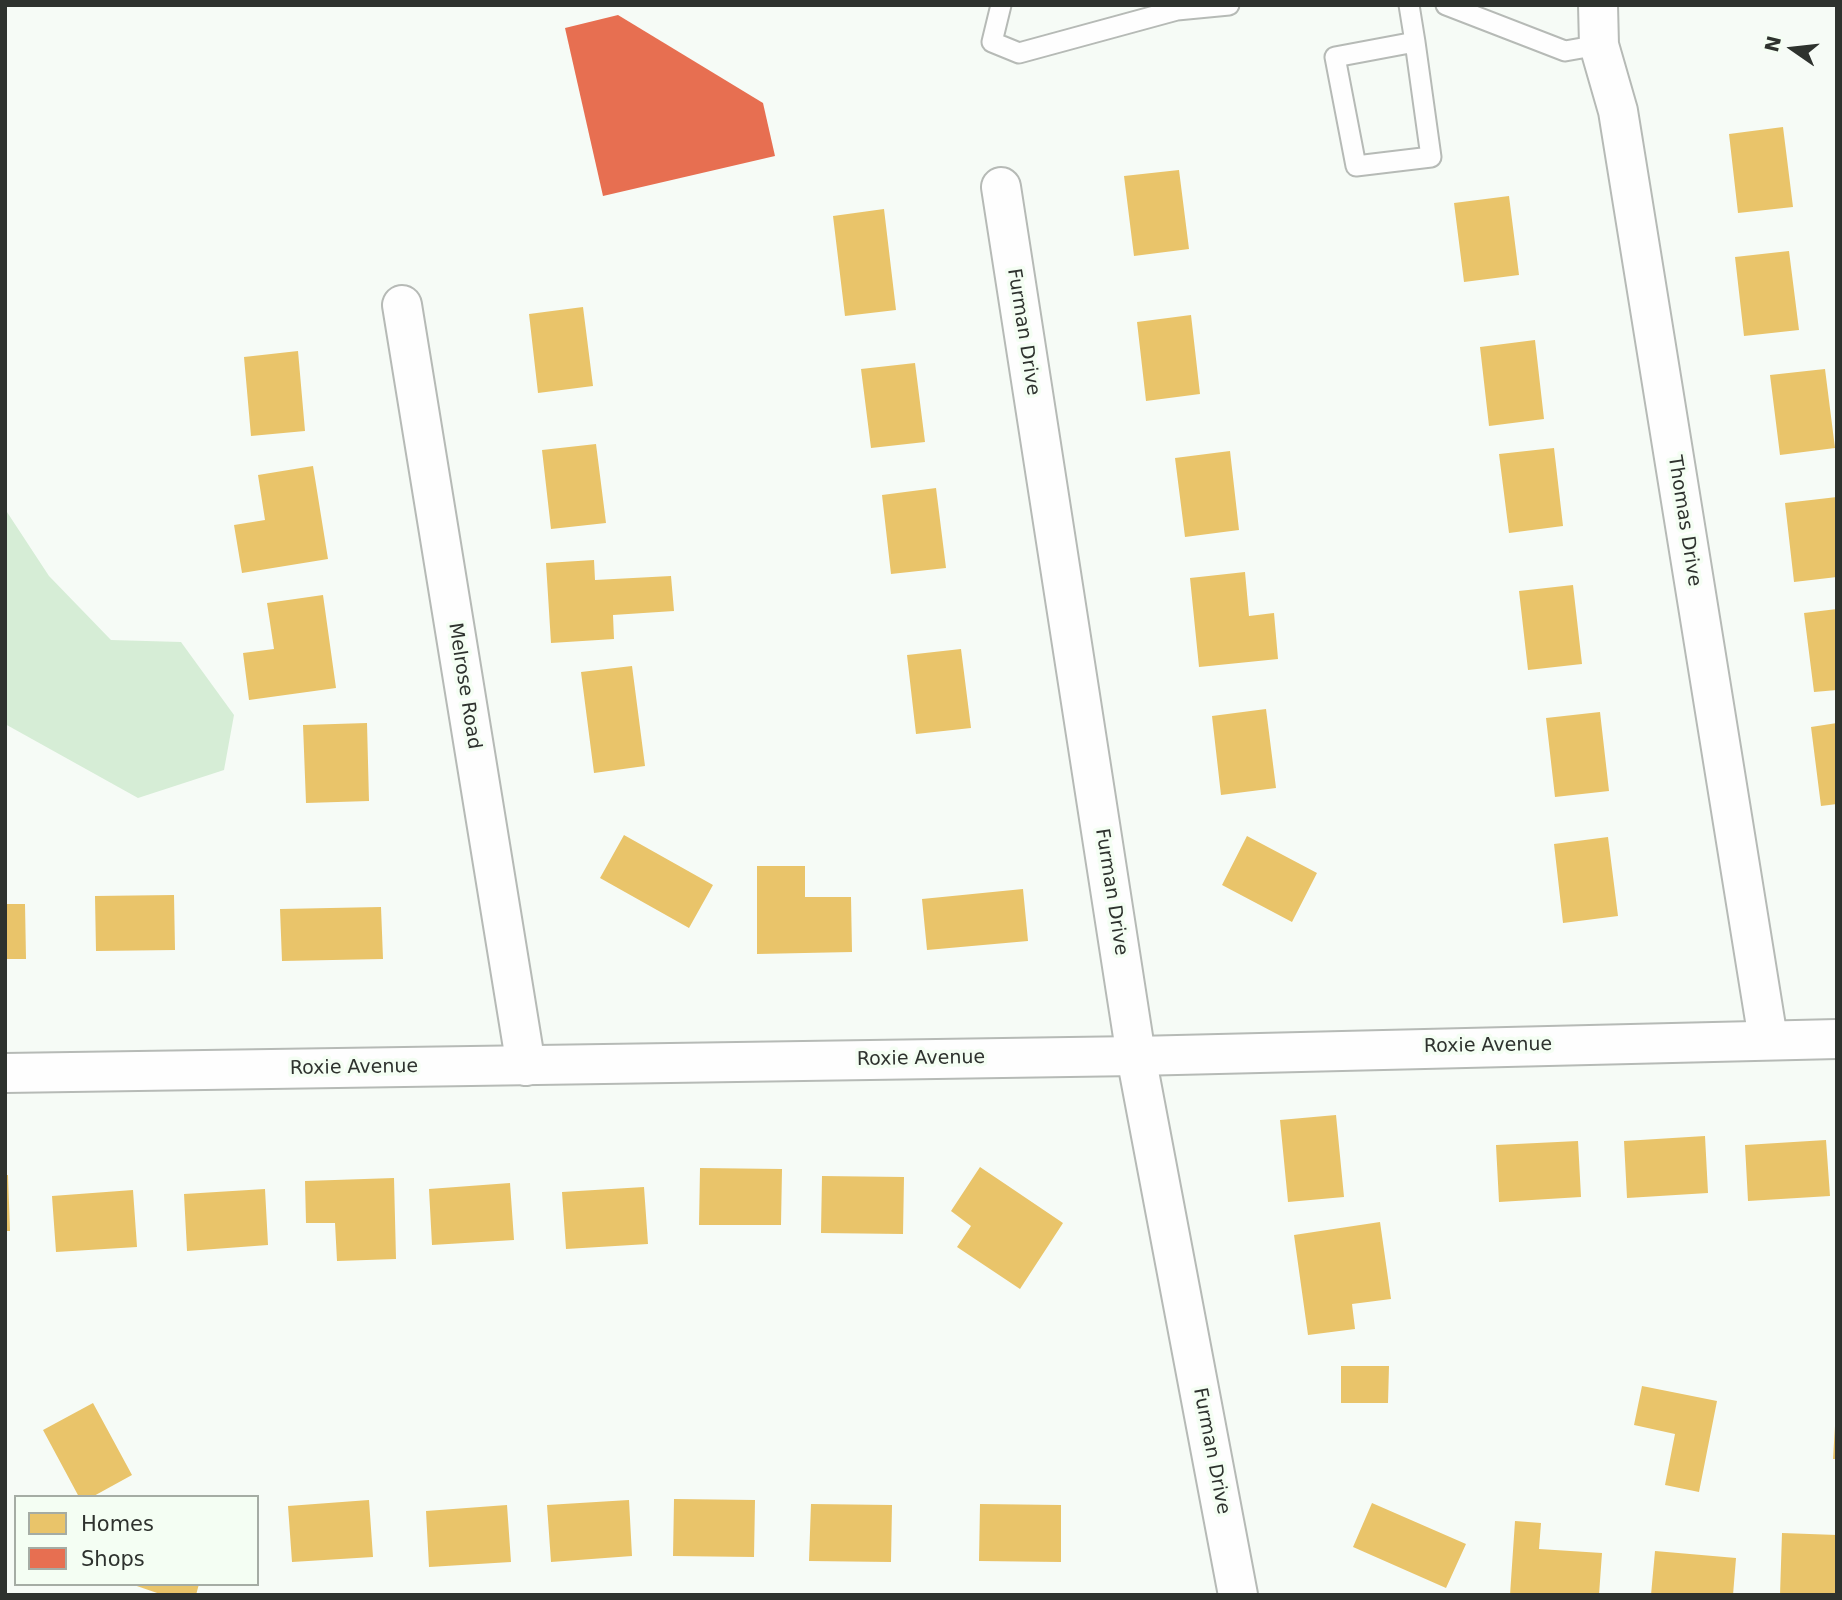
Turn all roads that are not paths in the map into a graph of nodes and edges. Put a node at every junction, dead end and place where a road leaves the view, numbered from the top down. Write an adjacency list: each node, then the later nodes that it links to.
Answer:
1 (1001, 5): 2 (lane)
2 (1229, 5)
3 (1409, 5): 6 (lane)
4 (1446, 5): 7 (lane)
5 (1598, 5): 7 (street, Thomas Drive)
6 (1415, 42): 6 (lane)
7 (1599, 45): 10 (street, Thomas Drive)
8 (1001, 187): 12 (street, Furman Drive)
9 (402, 305): 13 (street, Melrose Road)
10 (1768, 1039): 11 (street, Roxie Avenue); 12 (street, Roxie Avenue)
11 (1837, 1039)
12 (1136, 1055): 13 (street, Roxie Avenue); 15 (street, Furman Drive)
13 (526, 1066): 14 (street, Roxie Avenue)
14 (5, 1073)
15 (1238, 1595)

